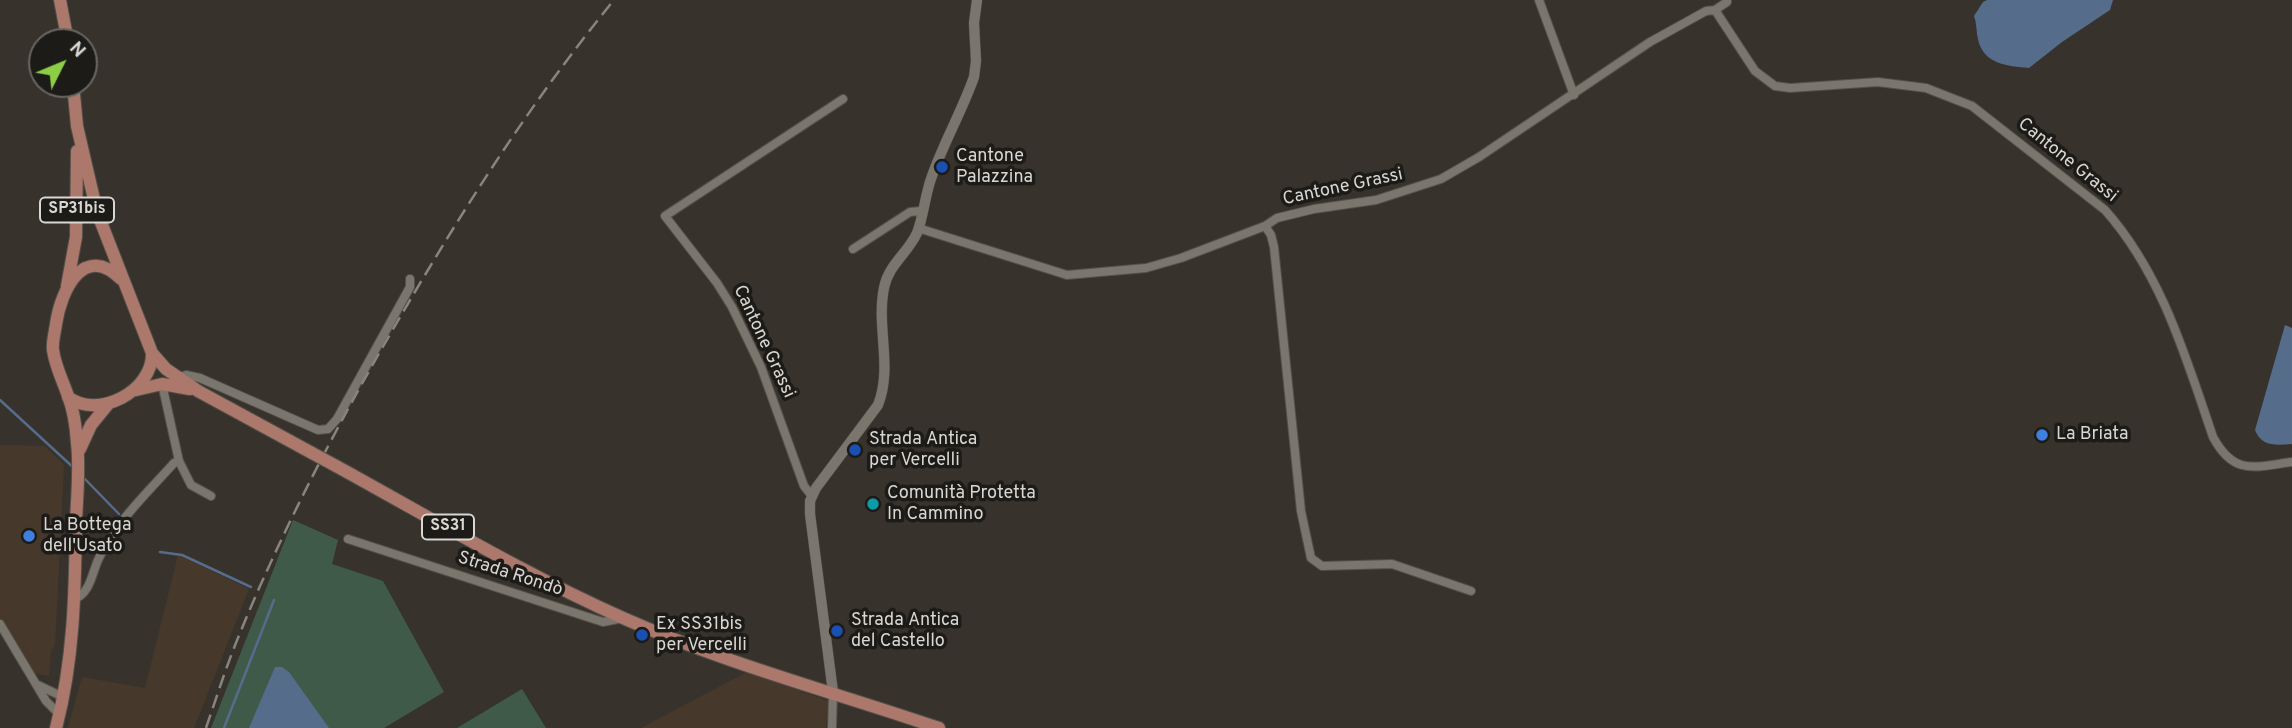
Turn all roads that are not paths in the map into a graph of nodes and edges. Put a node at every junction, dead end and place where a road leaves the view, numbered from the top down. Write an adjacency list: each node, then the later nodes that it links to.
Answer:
1 (60, 0): 6 (main road)
2 (977, 0): 11 (street)
3 (1539, 0): 7 (street)
4 (1727, 0): 5 (street, Cantone Grassi)
5 (1715, 10): 7 (street, Cantone Grassi); 25 (street, Cantone Grassi)
6 (65, 28)
7 (1574, 94): 12 (street, Cantone Grassi)
8 (74, 98): 10 (main road, SP31bis)
9 (843, 99): 27 (street, Cantone Grassi)
10 (77, 126): 15 (main road, SP31bis); 17 (main road, SP31bis)
11 (921, 211): 13 (street); 14 (street)
12 (1265, 226): 13 (street, Cantone Grassi); 29 (street, Cantone Grassi)
13 (918, 228): 27 (street)
14 (853, 249)
15 (121, 279): 17 (main road); 18 (main road)
16 (410, 279): 19 (street)
17 (66, 292): 21 (main road)
18 (152, 353): 19 (main road, SS31); 20 (main road)
19 (169, 382): 20 (main road, SS31); 24 (street); 31 (main road, SS31, bridge)
20 (132, 391): 22 (main road)
21 (68, 397): 22 (main road); 23 (main road)
22 (112, 400): 23 (main road)
23 (78, 457): 30 (main road)
24 (179, 461): 26 (street); 30 (street)
25 (2292, 462)
26 (211, 496)
27 (812, 496): 34 (street, Cantone Grassi)
28 (348, 539): 31 (street, Strada Rondò)
29 (1471, 591)
30 (75, 599): 35 (main road)
31 (622, 618): 34 (main road, SS31)
32 (0, 624): 33 (street)
33 (36, 683): 35 (street); 36 (street)
34 (833, 692): 37 (street); 38 (main road, SS31)
35 (64, 697): 36 (main road)
36 (58, 722)
37 (832, 728)
38 (939, 728)

